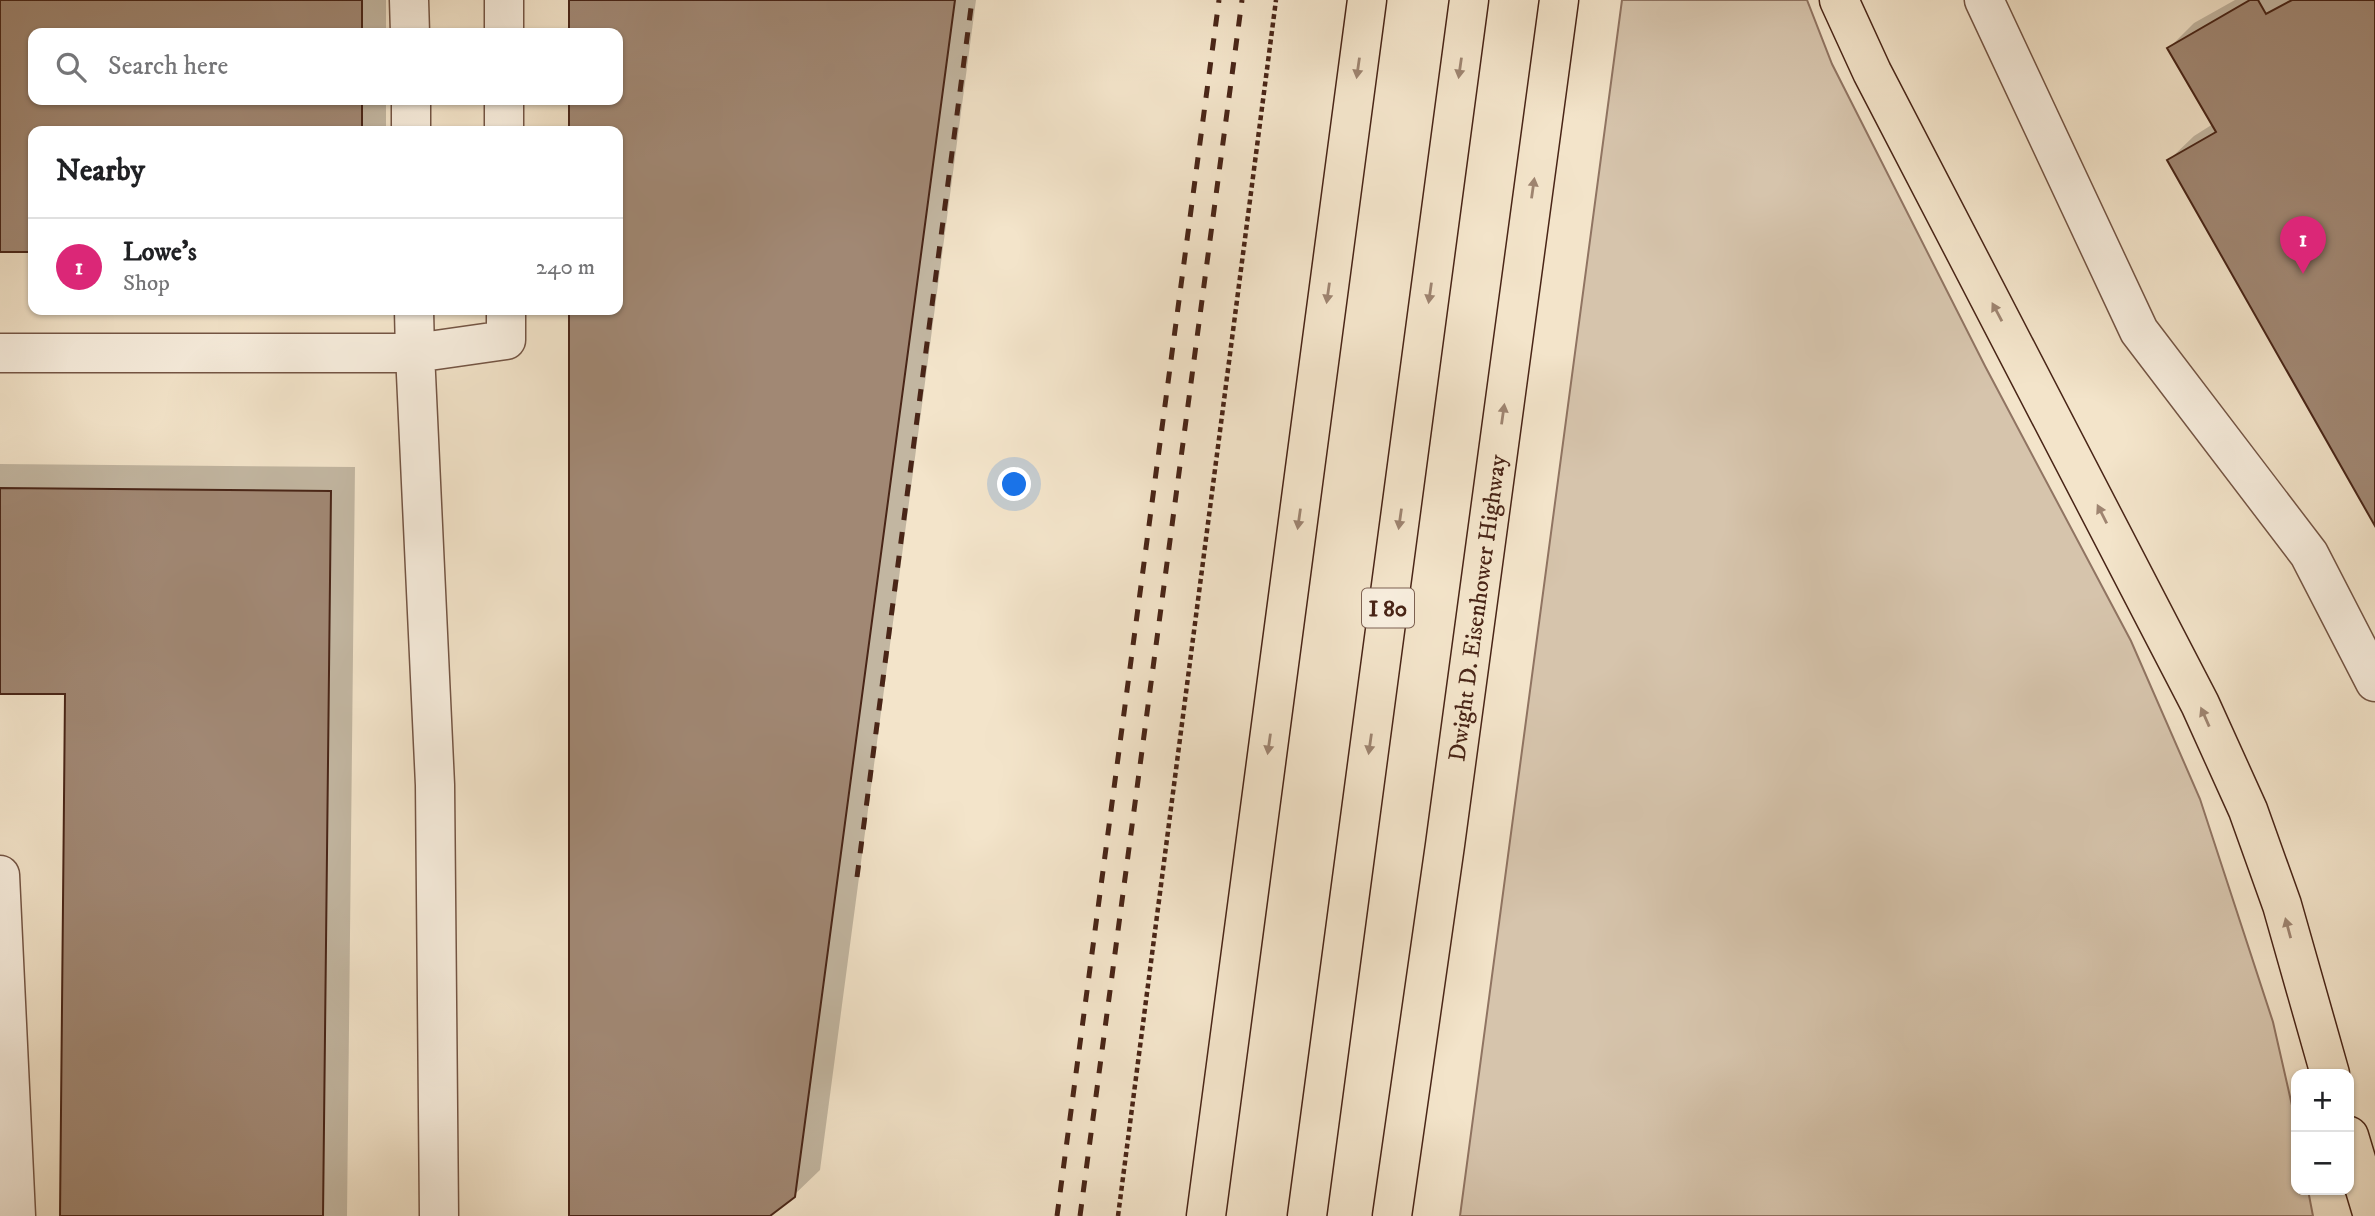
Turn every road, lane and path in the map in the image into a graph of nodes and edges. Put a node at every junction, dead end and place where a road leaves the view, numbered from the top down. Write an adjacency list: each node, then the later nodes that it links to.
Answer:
1 (410, 0): 9 (lane)
2 (503, 0): 10 (lane)
3 (1276, 0): 30 (path)
4 (1367, 0): 31 (highway, one-way to 31)
5 (1469, 0): 32 (highway, I 80, one-way to 32)
6 (1559, 0): 20 (highway, Dwight D. Eisenhower Highway, one-way to 6)
7 (1839, 0): 22 (highway, one-way to 7)
8 (1984, 0): 19 (lane)
9 (410, 28)
10 (504, 28)
11 (411, 105): 13 (lane)
12 (504, 105): 14 (lane)
13 (411, 126)
14 (505, 126)
15 (414, 315): 18 (lane)
16 (506, 315): 18 (lane)
17 (0, 352): 18 (lane)
18 (415, 353): 29 (lane)
19 (2375, 682)
20 (1445, 845): 33 (highway, Dwight D. Eisenhower Highway); 34 (highway)
21 (0, 875): 23 (lane)
22 (2306, 994): 24 (highway); 25 (highway)
23 (3, 1014): 27 (lane)
24 (2321, 1069)
25 (2328, 1069)
26 (2354, 1153): 36 (highway)
27 (10, 1192)
28 (2343, 1195): 35 (highway)
29 (439, 1216)
30 (1118, 1216)
31 (1206, 1216)
32 (1307, 1216)
33 (1392, 1216)
34 (1416, 1216)
35 (2347, 1216)
36 (2373, 1216)

